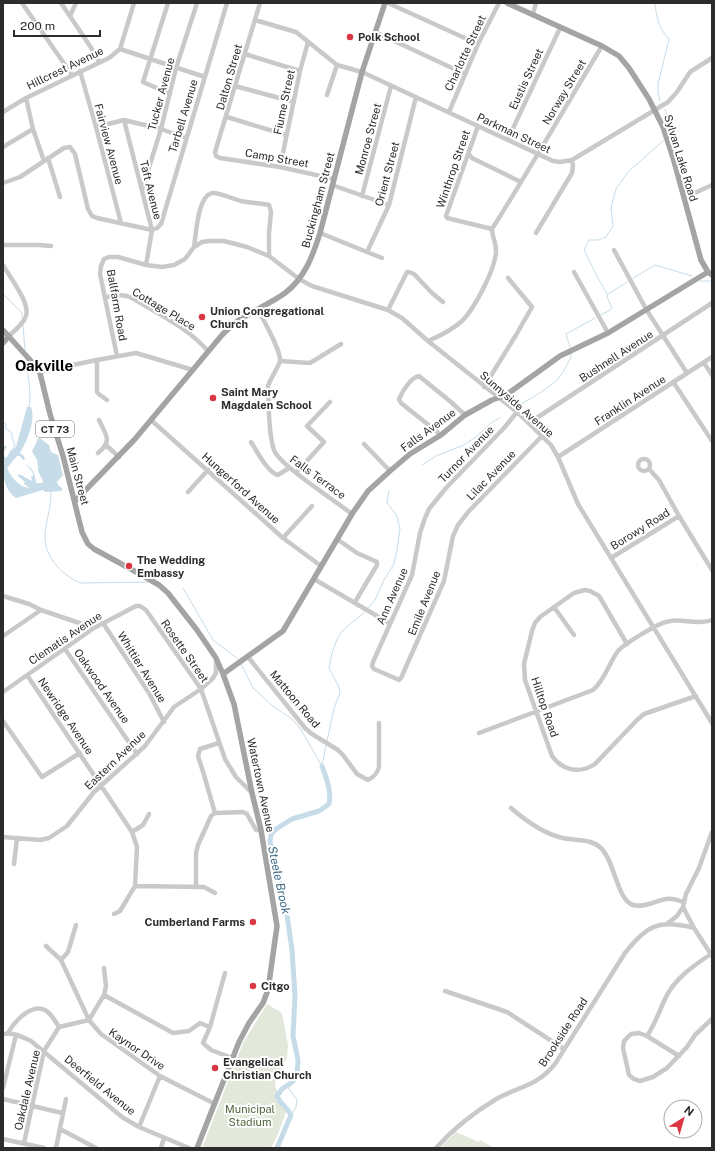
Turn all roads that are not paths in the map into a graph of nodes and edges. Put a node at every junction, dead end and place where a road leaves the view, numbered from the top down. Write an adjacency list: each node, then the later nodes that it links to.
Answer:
1 (22, 3): 33 (street)
2 (61, 3): 15 (street)
3 (76, 3): 15 (street)
4 (134, 3): 22 (street)
5 (168, 3): 24 (street)
6 (197, 3): 28 (street, Tucker Avenue)
7 (227, 3): 34 (street, Tarbell Avenue)
8 (260, 3): 16 (street, Dalton Street)
9 (385, 3): 18 (main road, Buckingham Street)
10 (388, 3): 20 (street)
11 (499, 3): 20 (street, Charlotte Street)
12 (507, 3): 14 (main road, Sylvan Lake Road)
13 (536, 3): 14 (street)
14 (533, 14): 17 (main road, Sylvan Lake Road)
15 (70, 16): 26 (street)
16 (255, 20): 19 (street); 23 (street, Dalton Street)
17 (560, 28): 21 (main road, Sylvan Lake Road); 53 (street, Eustis Street)
18 (375, 32): 31 (main road, Buckingham Street); 32 (street)
19 (308, 42): 27 (street); 30 (street, Fiume Street)
20 (478, 44): 32 (street, Charlotte Street)
21 (602, 46): 42 (main road, Sylvan Lake Road); 55 (street, Norway Street)
22 (120, 49): 24 (street, Hillcrest Avenue); 26 (street, Hillcrest Avenue)
23 (245, 54): 30 (street); 35 (street, Dalton Street)
24 (150, 58): 28 (street, Hillcrest Avenue); 37 (street)
25 (712, 58): 42 (street, Parkman Street)
26 (99, 62): 29 (street, Hillcrest Avenue)
27 (337, 65): 31 (street, Parkman Street); 38 (street)
28 (176, 68): 34 (street, Hillcrest Avenue); 37 (street, Tucker Avenue)
29 (80, 71): 33 (street, Hillcrest Avenue); 48 (street, Fairview Avenue)
30 (300, 71): 41 (street, Fiume Street)
31 (362, 72): 36 (street, Parkman Street); 61 (main road, Buckingham Street)
32 (464, 74): 44 (street, Charlotte Street)
33 (72, 75): 40 (street, Hillcrest Avenue)
34 (205, 77): 52 (street, Tarbell Avenue)
35 (235, 86): 41 (street); 45 (street, Dalton Street)
36 (392, 86): 39 (street, Parkman Street); 66 (street, Monroe Street)
37 (170, 94): 50 (street, Tucker Avenue)
38 (327, 96)
39 (416, 97): 44 (street, Parkman Street); 69 (street, Orient Street)
40 (26, 98): 43 (street, Hillcrest Avenue); 49 (street)
41 (294, 102): 51 (street, Fiume Street)
42 (656, 110): 59 (street, Parkman Street); 68 (main road, Sylvan Lake Road)
43 (3, 112)
44 (449, 112): 47 (street, Parkman Street)
45 (227, 117): 51 (street); 57 (street, Dalton Street)
46 (124, 120): 48 (street); 50 (street); 65 (street, Taft Avenue)
47 (478, 126): 53 (street, Parkman Street); 56 (street, Winthrop Street)
48 (96, 127): 70 (street, Fairview Avenue)
49 (33, 129): 54 (street); 58 (street)
50 (161, 129): 52 (street); 65 (street, Tucker Avenue)
51 (286, 135): 60 (street, Fiume Street)
52 (186, 138): 72 (street, Tarbell Avenue)
53 (508, 139): 55 (street, Parkman Street)
54 (3, 147)
55 (538, 153): 59 (street, Parkman Street); 62 (street, Norway Street)
56 (469, 154): 62 (street); 71 (street, Winthrop Street)
57 (216, 156): 60 (street, Camp Street)
58 (46, 159): 63 (street); 67 (street); 70 (street)
59 (572, 160): 74 (street)
60 (280, 167): 61 (street, Camp Street)
61 (333, 182): 66 (street, Camp Street); 73 (main road, Buckingham Street)
62 (522, 182): 71 (street, Norway Street)
63 (3, 183)
64 (712, 185): 68 (street)
65 (142, 190): 72 (street, Taft Avenue)
66 (362, 196): 69 (street, Camp Street)
67 (60, 197)
68 (684, 198): 85 (main road, Sylvan Lake Road)
69 (389, 205): 79 (street, Orient Street)
70 (121, 222): 72 (street)
71 (492, 229): 98 (street)
72 (152, 230): 83 (street, Taft Avenue)
73 (320, 233): 79 (street); 87 (main road, Buckingham Street)
74 (536, 233)
75 (3, 245): 76 (street)
76 (51, 246)
77 (194, 246): 80 (street); 80 (street); 83 (street, Ballfarm Road)
78 (614, 250): 92 (street)
79 (367, 252): 81 (street)
80 (269, 256): 87 (street)
81 (382, 258)
82 (3, 265): 96 (street)
83 (146, 265): 88 (street, Ballfarm Road)
84 (574, 272): 95 (street)
85 (710, 274): 92 (main road, Falls Avenue)
86 (508, 278): 112 (street)
87 (299, 279): 91 (main road, Buckingham Street); 93 (street, Sunnyside Avenue)
88 (105, 297): 101 (street, Cottage Place); 102 (street, Ballfarm Road)
89 (443, 302): 93 (street)
90 (712, 303): 97 (street, Bushnell Avenue)
91 (258, 309): 101 (main road, Buckingham Street); 105 (street)
92 (646, 309): 95 (main road, Falls Avenue); 97 (street)
93 (388, 310): 98 (street, Sunnyside Avenue)
94 (3, 330): 96 (main road, Main Street / CT 73)
95 (608, 333): 113 (main road, Falls Avenue)
96 (9, 336): 99 (main road); 108 (main road, Main Street / CT 73)
97 (663, 336): 109 (street); 120 (street, Bushnell Avenue)
98 (428, 341): 112 (street, Sunnyside Avenue)
99 (3, 342)
100 (341, 344): 105 (street)
101 (208, 351): 107 (main road, Buckingham Street)
102 (117, 356): 104 (street); 107 (street)
103 (712, 358): 106 (street, Franklin Avenue)
104 (97, 360): 108 (street); 114 (street)
105 (280, 360): 130 (street, Falls Terrace)
106 (704, 363): 109 (street, Franklin Avenue); 110 (street)
107 (193, 370): 119 (main road, Buckingham Street)
108 (39, 372): 136 (main road, Main Street / CT 73)
109 (687, 373): 111 (street, Franklin Avenue)
110 (712, 375)
111 (674, 383): 123 (street); 129 (street, Franklin Avenue)
112 (484, 387): 113 (street, Sunnyside Avenue)
113 (498, 398): 116 (street, Sunnyside Avenue); 117 (main road, Falls Avenue)
114 (106, 400)
115 (330, 402): 134 (street)
116 (517, 412): 120 (street, Sunnyside Avenue); 138 (street, Turnor Avenue)
117 (464, 416): 121 (main road, Falls Avenue); 121 (street)
118 (99, 420): 126 (street)
119 (151, 420): 128 (main road, Buckingham Street); 132 (street, Hungerford Avenue)
120 (529, 423): 122 (street, Sunnyside Avenue)
121 (441, 435): 133 (main road, Falls Avenue)
122 (542, 436): 129 (street, Sunnyside Avenue); 141 (street, Lilac Avenue)
123 (712, 441)
124 (251, 442): 130 (street)
125 (364, 444): 133 (street)
126 (107, 446): 127 (street); 128 (street)
127 (98, 453)
128 (119, 457): 136 (main road, Buckingham Street)
129 (558, 457): 144 (street, Sunnyside Avenue)
130 (289, 468): 134 (street, Falls Terrace)
131 (649, 469): 140 (street)
132 (208, 470): 135 (street); 142 (street, Hungerford Avenue)
133 (390, 471): 139 (main road, Falls Avenue)
134 (296, 473): 139 (street, Falls Terrace)
135 (188, 492)
136 (75, 501): 146 (main road, Main Street / CT 73)
137 (312, 506): 142 (street)
138 (429, 509): 156 (street, Ann Avenue)
139 (352, 514): 143 (main road, Falls Avenue)
140 (679, 516): 144 (street, Borowy Road); 147 (street)
141 (456, 529): 165 (street, Emile Avenue)
142 (283, 538): 145 (street, Hungerford Avenue)
143 (337, 539): 145 (main road, Falls Avenue); 150 (street)
144 (611, 558): 158 (street, Sunnyside Avenue)
145 (321, 566): 148 (main road, Falls Avenue)
146 (131, 568): 163 (main road, Watertown Avenue / CT 73)
147 (712, 570)
148 (314, 579): 150 (street); 164 (main road, Falls Avenue)
149 (3, 596): 153 (street)
150 (355, 602): 156 (street)
151 (140, 606): 155 (street, Clematis Avenue); 168 (street, Rosette Street)
152 (554, 607): 159 (street); 161 (street, Hilltop Road); 171 (street, Hilltop Road)
153 (41, 610): 157 (street); 160 (street)
154 (712, 620): 158 (street)
155 (103, 623): 157 (street, Clematis Avenue); 173 (street, Whittier Avenue)
156 (390, 623): 165 (street, Ann Avenue)
157 (94, 628): 162 (street, Clematis Avenue)
158 (654, 628): 161 (street); 170 (street, Sunnyside Avenue)
159 (574, 635)
160 (3, 636)
161 (627, 644): 171 (street)
162 (65, 649): 167 (street, Clematis Avenue); 179 (street, Oakwood Avenue)
163 (216, 658): 166 (main road, Watertown Avenue / CT 73); 168 (street, Eastern Avenue)
164 (247, 658): 166 (main road, Falls Avenue); 174 (street, Mattoon Road)
165 (372, 666)
166 (224, 674): 181 (main road, Watertown Avenue / CT 73)
167 (27, 675): 169 (street, Clematis Avenue); 178 (street, Newridge Avenue)
168 (201, 689): 173 (street, Eastern Avenue); 177 (street, Rosette Street)
169 (3, 692)
170 (696, 696): 171 (street, Hilltop Road); 175 (street, Sunnyside Avenue)
171 (536, 712): 176 (street)
172 (3, 722): 178 (street)
173 (164, 722): 179 (street, Eastern Avenue)
174 (379, 723)
175 (712, 723)
176 (479, 733)
177 (219, 743): 181 (street, Rosette Street); 183 (street)
178 (80, 753): 180 (street, Newridge Avenue)
179 (137, 754): 180 (street, Eastern Avenue)
180 (101, 784): 186 (street, Newridge Avenue); 189 (street, Eastern Avenue)
181 (252, 793): 185 (main road, Watertown Avenue / CT 73)
182 (511, 808): 194 (street)
183 (215, 813): 185 (street); 192 (street)
184 (149, 814): 186 (street)
185 (261, 830): 216 (main road, Watertown Avenue / CT 73)
186 (132, 832): 191 (street, Newridge Avenue)
187 (712, 832): 194 (street, Brookside Road)
188 (3, 837): 189 (street, Eastern Avenue)
189 (16, 838): 190 (street)
190 (14, 864)
191 (135, 886): 192 (street); 195 (street, Newridge Avenue)
192 (196, 886): 193 (street)
193 (215, 893)
194 (683, 904): 196 (street, Brookside Road); 198 (street)
195 (114, 914)
196 (668, 923): 198 (street, Brookside Road); 213 (street, Brookside Road)
197 (76, 925): 201 (street)
198 (694, 928): 200 (street)
199 (46, 946): 201 (street, Kaynor Drive)
200 (711, 955): 212 (street)
201 (61, 960): 206 (street, Kaynor Drive)
202 (104, 968): 205 (street)
203 (225, 973): 209 (street)
204 (445, 991): 213 (street)
205 (104, 995): 206 (street); 209 (street)
206 (89, 1020): 208 (street); 217 (street, Kaynor Drive)
207 (712, 1020): 215 (street)
208 (59, 1027): 210 (street); 214 (street, Oakdale Avenue)
209 (210, 1027): 216 (street)
210 (6, 1033): 211 (street, Deerfield Avenue)
211 (16, 1035): 214 (street, Deerfield Avenue); 218 (street)
212 (647, 1036): 215 (street); 215 (street)
213 (564, 1049): 235 (street, Brookside Road)
214 (44, 1051): 222 (street, Oakdale Avenue); 224 (street, Deerfield Avenue)
215 (679, 1056)
216 (232, 1058): 221 (main road, Watertown Avenue / CT 73)
217 (160, 1076): 221 (street, Kaynor Drive); 224 (street)
218 (3, 1088)
219 (3, 1099): 222 (street)
220 (66, 1099): 223 (street)
221 (215, 1104): 234 (main road, Watertown Avenue / CT 73)
222 (31, 1106): 223 (street); 228 (street, Oakdale Avenue)
223 (62, 1113): 225 (street)
224 (139, 1127): 227 (street, Deerfield Avenue)
225 (60, 1129): 230 (street); 231 (street)
226 (3, 1138): 228 (street)
227 (164, 1138): 232 (street); 233 (street, Deerfield Avenue)
228 (24, 1143): 229 (street)
229 (44, 1148)
230 (56, 1148)
231 (96, 1148)
232 (161, 1148)
233 (189, 1148)
234 (197, 1148)
235 (436, 1148)

